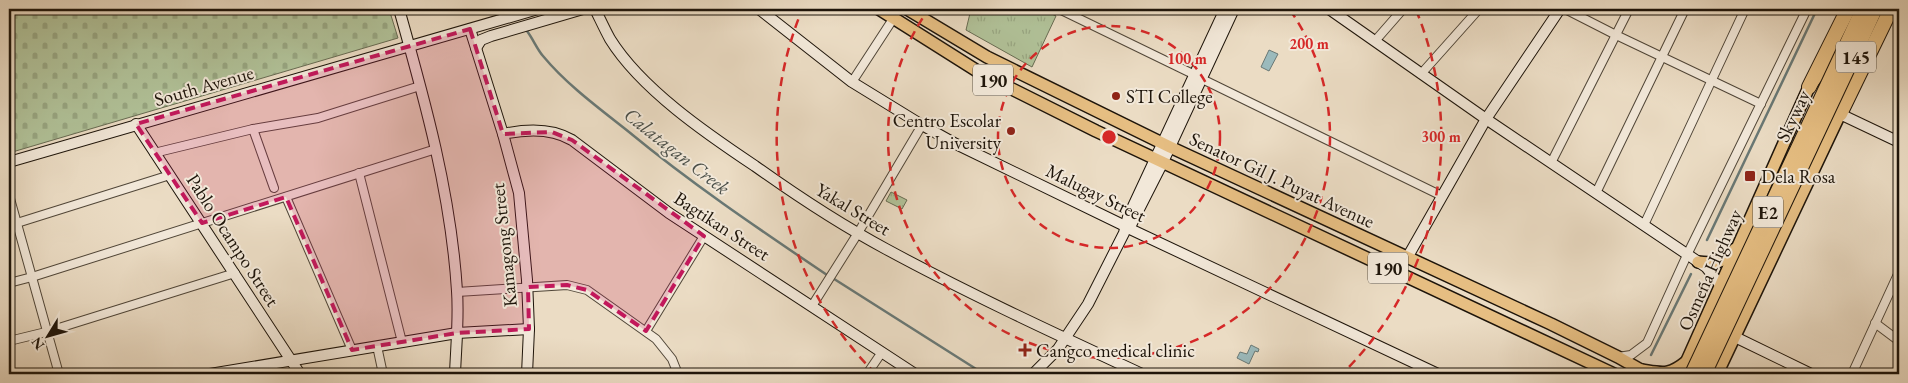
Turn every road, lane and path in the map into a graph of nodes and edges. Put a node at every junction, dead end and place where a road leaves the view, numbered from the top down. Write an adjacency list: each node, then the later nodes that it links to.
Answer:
1 (399, 9): 29 (street)
2 (538, 9): 25 (street, South Avenue)
3 (583, 9): 27 (street)
4 (595, 9): 66 (street, Yakal Street)
5 (759, 9): 36 (street, Malugay Street)
6 (879, 9): 24 (main road, Senator Gil J. Puyat Avenue / 190)
7 (909, 9): 47 (main road, Senator Gil J. Puyat Avenue / 190)
8 (1059, 9): 34 (street)
9 (1226, 9): 34 (street)
10 (1234, 9): 34 (street)
11 (1329, 9): 28 (street)
12 (1403, 9): 28 (street)
13 (1479, 9): 33 (street)
14 (1560, 9): 41 (street)
15 (1565, 9): 26 (street)
16 (1629, 9): 26 (street)
17 (1685, 9): 32 (street)
18 (1745, 9): 35 (street)
19 (1807, 9): 39 (street)
20 (1848, 9): 38 (highway)
21 (1858, 9): 31 (main road, Osmeña Highway / 145)
22 (1863, 9): 112 (highway, Skyway / E2, bridge)
23 (1883, 11): 40 (main road, 145); 40 (highway); 113 (highway, Skyway / E2, bridge)
24 (894, 19): 36 (street); 50 (main road, Senator Gil J. Puyat Avenue / 190)
25 (470, 30): 27 (street); 29 (street, South Avenue); 30 (street, Kamagong Street)
26 (1616, 35): 32 (street); 52 (street)
27 (490, 36): 30 (street)
28 (1374, 41): 33 (street)
29 (409, 46): 37 (street); 42 (street, South Avenue)
30 (476, 48): 45 (street, Kamagong Street)
31 (1840, 48): 38 (main road, Osmeña Highway); 53 (main road, Osmeña Highway / 145)
32 (1663, 57): 35 (street); 58 (street)
33 (1421, 74): 41 (street)
34 (1198, 77): 47 (street); 60 (street)
35 (1711, 79): 39 (street); 64 (street)
36 (852, 82): 43 (street, Malugay Street)
37 (420, 86): 44 (street); 48 (street)
38 (1809, 88): 67 (main road, Osmeña Highway)
39 (1761, 104): 69 (street)
40 (1837, 109): 46 (street); 55 (main road, 145); 85 (main road)
41 (1486, 119): 52 (street); 60 (street)
42 (136, 124): 49 (street, Pablo Ocampo Street); 51 (street, South Avenue)
43 (922, 125): 65 (street, Malugay Street); 66 (street)
44 (253, 129): 49 (street); 57 (street)
45 (503, 134): 68 (street, Bagtikan Street); 77 (street, Kamagong Street)
46 (1899, 142)
47 (1166, 145): 50 (street); 70 (main road, Senator Gil J. Puyat Avenue / 190)
48 (436, 148): 54 (street); 78 (street)
49 (154, 153): 56 (street, Pablo Ocampo Street)
50 (1159, 160): 65 (street); 96 (main road, Senator Gil J. Puyat Avenue / 190)
51 (9, 162)
52 (1551, 163): 58 (street)
53 (1788, 166)
54 (359, 174): 61 (street); 89 (street)
55 (1802, 174)
56 (170, 175): 62 (street); 63 (street, Pablo Ocampo Street)
57 (274, 188)
58 (1596, 193): 64 (street)
59 (9, 195): 62 (street)
60 (1442, 196): 70 (street)
61 (286, 197): 63 (street); 91 (street)
62 (17, 223): 74 (street)
63 (202, 224): 73 (street, Pablo Ocampo Street); 74 (street)
64 (1644, 225): 69 (street)
65 (1126, 229): 86 (street); 109 (street, Malugay Street)
66 (858, 233): 79 (street); 86 (street, Yakal Street)
67 (1744, 235): 71 (main road); 76 (main road, Osmeña Highway)
68 (704, 236): 79 (street, Bagtikan Street); 82 (street)
69 (1688, 255): 71 (street); 93 (street)
70 (1407, 258): 93 (main road, Senator Gil J. Puyat Avenue / 190)
71 (1698, 262): 76 (street)
72 (1899, 272): 80 (street)
73 (235, 273): 83 (street); 95 (street, Pablo Ocampo Street)
74 (32, 277): 75 (street); 83 (street)
75 (9, 283)
76 (1721, 286): 94 (main road, Osmeña Highway)
77 (528, 287): 78 (street); 81 (street, Kamagong Street); 82 (street)
78 (457, 292): 84 (street)
79 (812, 306): 92 (street, Bagtikan Street)
80 (1875, 323): 88 (street); 116 (street)
81 (529, 329): 84 (street); 103 (street, Kamagong Street)
82 (646, 331): 104 (street)
83 (46, 332): 87 (street); 98 (street)
84 (457, 333): 89 (street); 102 (street)
85 (1735, 337): 114 (main road); 115 (street)
86 (1064, 338): 107 (street); 108 (street, Yakal Street)
87 (9, 341)
88 (1899, 341)
89 (402, 342): 90 (street)
90 (377, 346): 91 (street); 101 (street)
91 (352, 350): 95 (street)
92 (882, 352): 105 (street); 106 (street, Bagtikan Street)
93 (1618, 357): 97 (main road, Senator Gil J. Puyat Avenue / 190)
94 (1688, 360): 97 (main road); 111 (main road, Osmeña Highway)
95 (291, 361): 99 (street); 100 (street, Pablo Ocampo Street)
96 (1599, 370): 110 (main road, Senator Gil J. Puyat Avenue / 190)
97 (1645, 372)
98 (59, 374)
99 (210, 374)
100 (300, 374)
101 (383, 374)
102 (455, 374)
103 (527, 374)
104 (678, 374)
105 (867, 374)
106 (915, 374)
107 (1033, 374)
108 (1142, 374)
109 (1438, 374)
110 (1614, 374)
111 (1682, 374)
112 (1692, 374)
113 (1704, 374)
114 (1717, 374)
115 (1811, 374)
116 (1852, 374)

